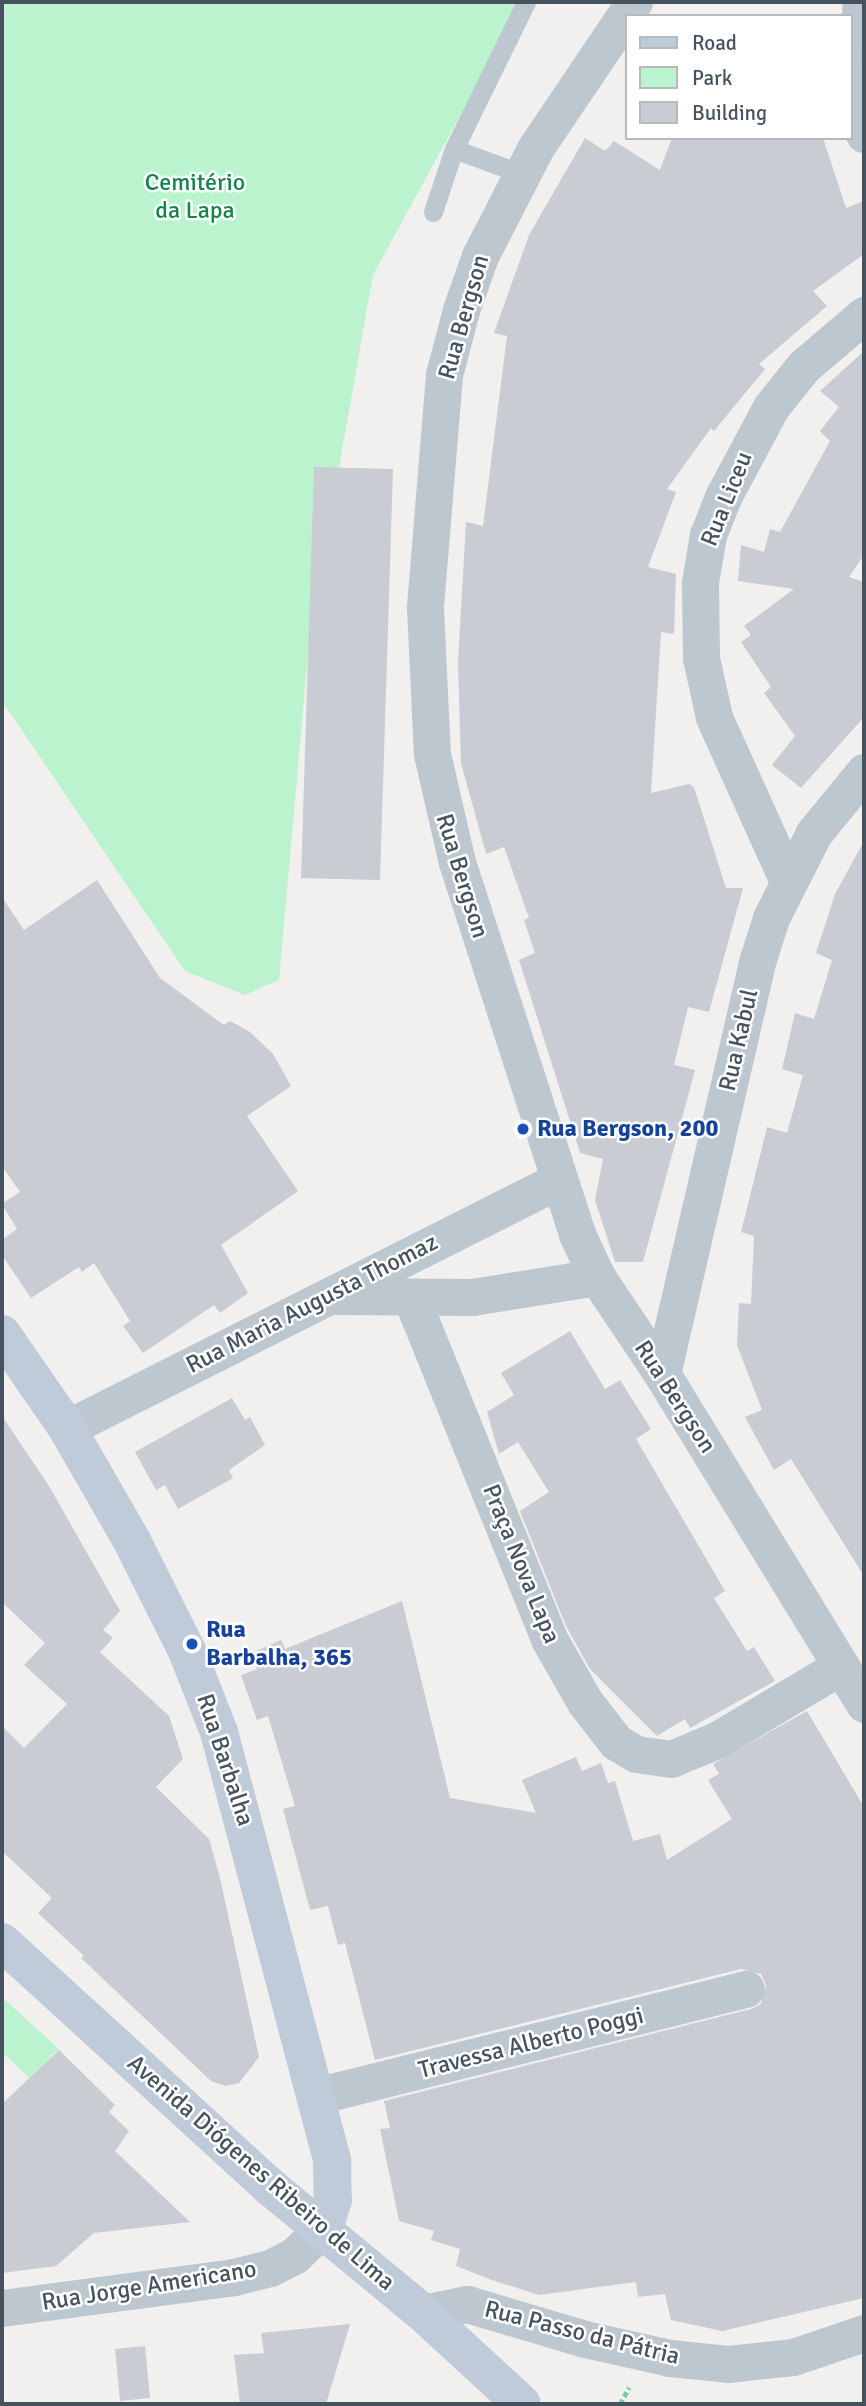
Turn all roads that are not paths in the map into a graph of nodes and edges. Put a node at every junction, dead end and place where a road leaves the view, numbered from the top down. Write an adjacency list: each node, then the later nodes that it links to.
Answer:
1 (526, 2): 5 (lane)
2 (861, 2): 4 (street)
3 (624, 17): 6 (street, Rua Bergson)
4 (864, 134)
5 (454, 149): 6 (lane); 7 (lane)
6 (522, 174): 11 (street, Rua Bergson)
7 (433, 212)
8 (864, 315): 10 (street, Rua Liceu)
9 (864, 772): 10 (street, Rua Kabul)
10 (787, 879): 16 (street, Rua Kabul)
11 (556, 1181): 12 (street, Rua Bergson); 13 (street, Rua Maria Augusta Thomaz)
12 (597, 1277): 14 (street); 16 (street, Rua Bergson)
13 (326, 1296): 14 (street); 17 (street, Rua Maria Augusta Thomaz)
14 (411, 1297): 18 (street, Praça Nova Lapa)
15 (2, 1334): 17 (main road, Rua Barbalha)
16 (662, 1374): 18 (street, Rua Bergson)
17 (67, 1428): 22 (main road, Rua Barbalha)
18 (841, 1666): 19 (street, Rua Bergson)
19 (864, 1704)
20 (2, 1942): 23 (main road, Avenida Diógenes Ribeiro de Lima)
21 (746, 1989): 22 (street, Travessa Alberto Poggi)
22 (316, 2096): 23 (main road, Rua Barbalha)
23 (324, 2227): 24 (street, Rua Jorge Americano); 25 (main road, Avenida Diógenes Ribeiro de Lima)
24 (2, 2308)
25 (423, 2313): 26 (street, Rua Passo da Pátria); 27 (main road, Avenida Diógenes Ribeiro de Lima)
26 (864, 2333)
27 (522, 2404)

